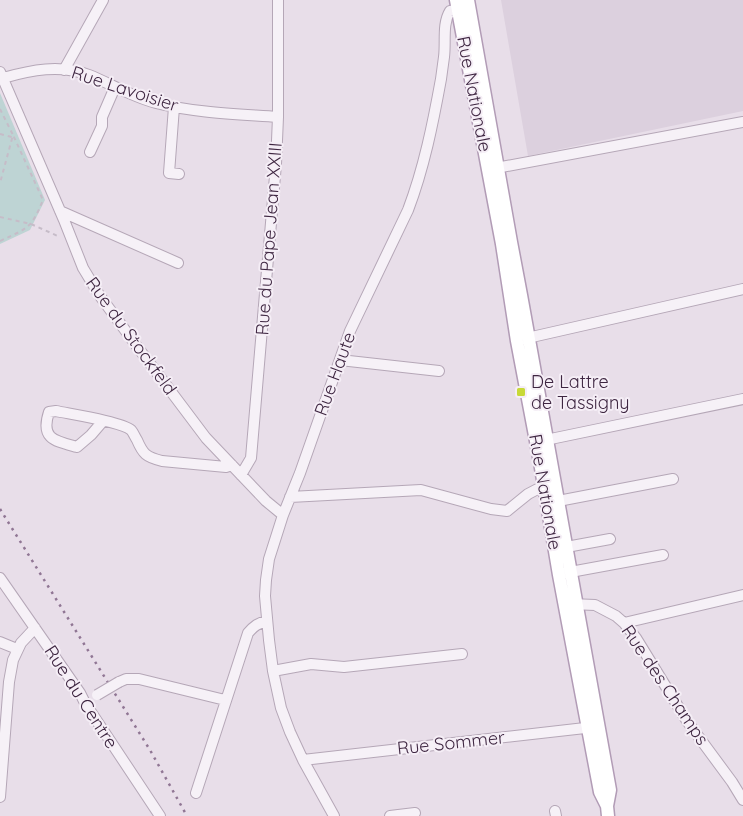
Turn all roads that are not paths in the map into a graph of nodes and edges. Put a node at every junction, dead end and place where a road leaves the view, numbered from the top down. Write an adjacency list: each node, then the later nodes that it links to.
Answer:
1 (103, 0): 6 (street)
2 (278, 0): 10 (street, Rue du Pape Jean XXIII)
3 (463, 4): 4 (main road, Rue Nationale); 5 (street, Rue Haute)
4 (469, 37): 5 (street); 13 (main road, Rue Nationale)
5 (445, 41): 19 (street, Rue Haute)
6 (64, 70): 7 (street, Rue Lavoisier); 8 (street, Rue Lavoisier)
7 (1, 75): 15 (street, Rue du Stockfeld)
8 (115, 87): 9 (street, Rue Lavoisier); 12 (street)
9 (174, 106): 10 (street, Rue Lavoisier); 14 (street)
10 (278, 117): 25 (street, Rue du Pape Jean XXIII)
11 (743, 122): 13 (street)
12 (90, 152)
13 (493, 169): 18 (main road, Rue Nationale)
14 (179, 174)
15 (60, 212): 16 (street); 24 (street, Rue du Stockfeld)
16 (178, 263)
17 (743, 289): 18 (street)
18 (523, 339): 23 (main road, Rue Nationale)
19 (340, 360): 20 (street); 28 (street, Rue Haute)
20 (439, 371)
21 (743, 399): 23 (street)
22 (103, 421): 22 (street); 24 (street)
23 (542, 441): 27 (main road, Rue Nationale)
24 (232, 465): 25 (street, Rue du Stockfeld)
25 (241, 475): 30 (street, Rue du Stockfeld)
26 (673, 479): 29 (street)
27 (549, 483): 28 (street); 29 (main road, Rue Nationale)
28 (290, 497): 30 (street, Rue Haute)
29 (553, 502): 32 (main road, Rue Nationale)
30 (283, 515): 38 (street, Rue Haute)
31 (610, 539): 32 (street)
32 (561, 548): 34 (main road, Rue Nationale)
33 (663, 555): 34 (street)
34 (565, 573): 37 (main road, Rue Nationale)
35 (0, 578): 40 (street, Rue du Centre)
36 (743, 595): 39 (street)
37 (571, 604): 39 (street, Rue des Champs); 47 (main road, Rue Nationale)
38 (267, 621): 44 (street, Rue Haute); 45 (street)
39 (624, 623): 51 (street, Rue des Champs)
40 (35, 628): 42 (street); 46 (street, Rue du Centre)
41 (0, 642): 42 (street)
42 (17, 649): 50 (street)
43 (462, 654): 44 (street)
44 (272, 671): 48 (street, Rue Haute)
45 (225, 700): 46 (street, bridge); 49 (street)
46 (85, 703): 54 (street, Rue du Centre)
47 (594, 727): 48 (street, Rue Sommer); 52 (main road, Rue Nationale)
48 (303, 760): 55 (street, Rue Haute)
49 (196, 793)
50 (0, 797)
51 (743, 800)
52 (608, 811)
53 (415, 813): 56 (street)
54 (160, 816)
55 (334, 816)
56 (390, 816)

